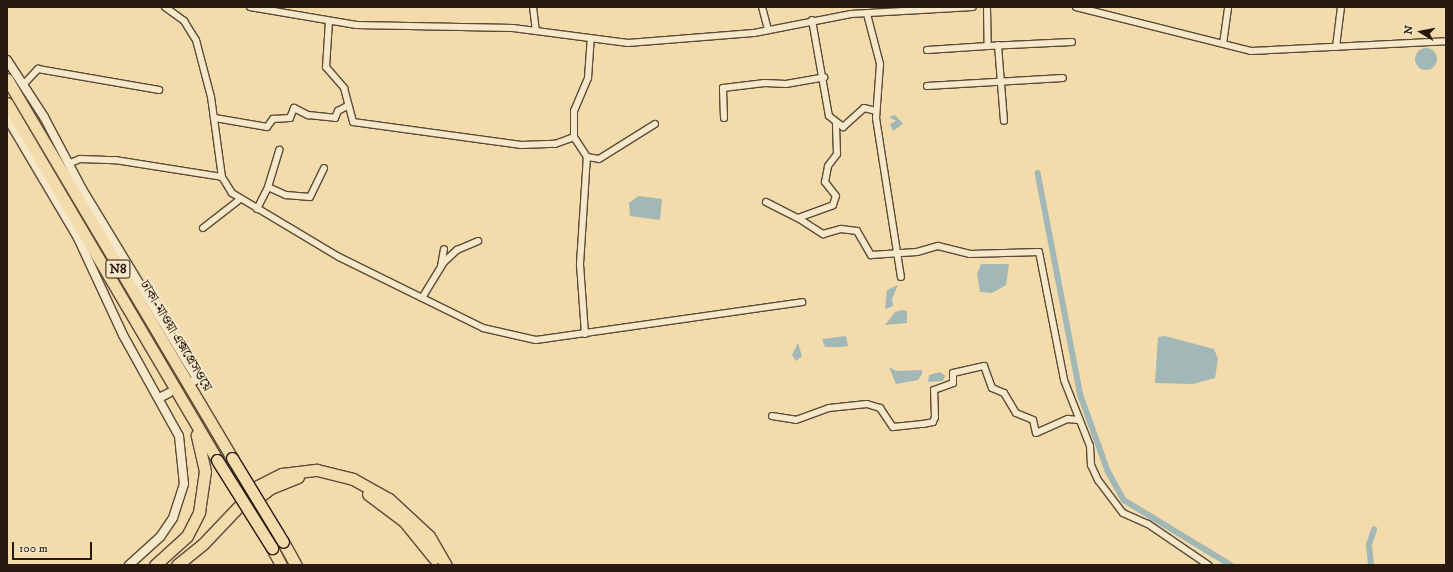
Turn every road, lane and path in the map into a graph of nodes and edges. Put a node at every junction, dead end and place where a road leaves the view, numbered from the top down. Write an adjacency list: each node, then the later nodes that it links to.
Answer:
1 (165, 7): 35 (street)
2 (250, 7): 12 (street)
3 (533, 7): 13 (street)
4 (762, 7): 14 (street)
5 (973, 7): 10 (street)
6 (987, 7): 20 (street)
7 (1076, 7): 18 (street)
8 (1228, 7): 18 (street)
9 (1341, 7): 21 (street)
10 (867, 14): 11 (street); 33 (street)
11 (812, 20): 14 (street); 24 (street)
12 (330, 21): 13 (street); 32 (street)
13 (536, 30): 15 (street)
14 (768, 30): 15 (street)
15 (591, 39): 40 (street)
16 (1446, 41): 21 (street)
17 (1072, 42): 19 (street)
18 (1222, 44): 21 (street)
19 (998, 45): 20 (street); 27 (street)
20 (988, 46): 22 (street)
21 (1336, 47)
22 (927, 50)
23 (7, 60): 28 (main road)
24 (824, 77): 36 (street); 38 (street)
25 (1063, 78): 27 (street)
26 (7, 79): 71 (highway, ঢাকা-মাওয়া এক্সপ্রেসওয়ে / N8, bridge)
27 (1001, 81): 29 (street); 37 (street)
28 (24, 84): 30 (street); 43 (main road)
29 (927, 86)
30 (159, 90)
31 (7, 103): 64 (highway, ঢাকা-মাওয়া এক্সপ্রেসওয়ে / N8)
32 (347, 106): 35 (street); 40 (street)
33 (876, 111): 38 (street); 54 (street)
34 (7, 118): 62 (main road)
35 (215, 118): 45 (street)
36 (724, 118)
37 (1004, 121)
38 (836, 123): 50 (street)
39 (655, 124): 42 (street)
40 (574, 137): 42 (street)
41 (279, 150): 46 (street)
42 (587, 157): 59 (street)
43 (68, 164): 45 (street); 60 (main road)
44 (324, 168): 46 (street)
45 (222, 177): 47 (street)
46 (268, 187): 49 (street)
47 (239, 200): 49 (street); 51 (street)
48 (766, 202): 50 (street)
49 (257, 209): 57 (street)
50 (798, 218): 54 (street)
51 (203, 228)
52 (478, 241): 55 (street)
53 (444, 249): 55 (street)
54 (894, 253): 56 (street); 65 (street)
55 (441, 267): 57 (street)
56 (900, 277)
57 (422, 298): 59 (street)
58 (802, 302): 59 (street)
59 (585, 334)
60 (192, 382)
61 (169, 393): 62 (main road)
62 (159, 398): 66 (main road)
63 (772, 416): 65 (street)
64 (191, 417): 67 (highway); 70 (highway, ঢাকা-মাওয়া এক্সপ্রেসওয়ে / N8, bridge)
65 (1078, 420): 74 (street)
66 (129, 565)
67 (155, 565)
68 (177, 565): 73 (highway)
69 (187, 565): 72 (highway)
70 (281, 565)
71 (296, 565)
72 (438, 565)
73 (446, 565)
74 (1208, 565)

